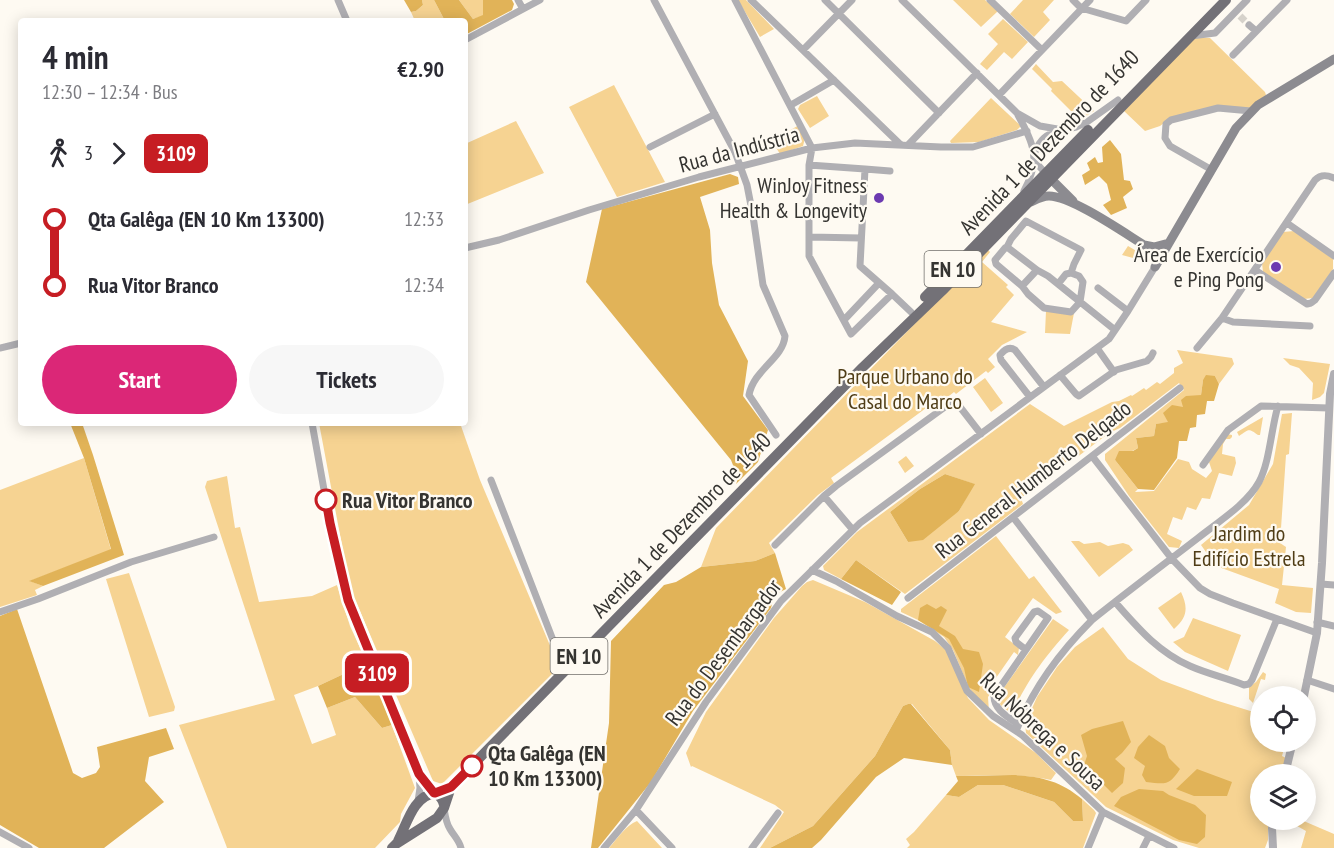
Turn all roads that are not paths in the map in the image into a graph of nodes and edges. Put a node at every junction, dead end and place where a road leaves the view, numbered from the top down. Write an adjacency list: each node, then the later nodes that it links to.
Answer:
1 (338, 0): 21 (street)
2 (518, 0): 19 (street)
3 (540, 0): 19 (street)
4 (654, 0): 38 (street)
5 (735, 0): 34 (street)
6 (751, 0): 26 (street)
7 (825, 0): 20 (street)
8 (852, 0): 20 (street)
9 (902, 0): 30 (street)
10 (990, 0): 27 (street)
11 (1073, 0): 18 (street)
12 (1090, 0): 18 (street)
13 (1146, 0): 18 (street)
14 (1217, 0): 33 (main road, Avenida 1 de Dezembro de 1640 / EN 10)
15 (1226, 0): 24 (main road, Avenida 1 de Dezembro de 1640 / EN 10)
16 (1248, 0): 24 (street)
17 (1287, 0): 23 (street)
18 (1082, 8): 27 (street)
19 (523, 9): 25 (street)
20 (838, 13): 26 (street); 36 (street)
21 (346, 18)
22 (1249, 25): 23 (street)
23 (1256, 32): 28 (street)
24 (1191, 36): 50 (main road, Avenida 1 de Dezembro de 1640 / EN 10)
25 (468, 38)
26 (803, 50): 31 (street)
27 (1042, 50): 32 (street)
28 (1233, 55)
29 (1334, 59): 35 (main road, Rua do Desembargador)
30 (977, 74): 32 (street); 36 (street)
31 (834, 80): 34 (street); 41 (street)
32 (999, 95): 37 (street)
33 (1118, 100): 39 (street); 50 (main road, Avenida 1 de Dezembro de 1640 / EN 10)
34 (791, 105): 43 (street)
35 (1251, 111): 48 (main road, Rua do Desembargador); 48 (street)
36 (939, 113): 41 (street)
37 (1017, 113): 39 (street); 40 (street)
38 (715, 114): 42 (street); 46 (street)
39 (1063, 130): 44 (street)
40 (1027, 131): 41 (street, Rua da Indústria); 44 (street)
41 (904, 145): 43 (street, Rua da Indústria)
42 (650, 147)
43 (812, 148): 45 (street); 46 (street, Rua da Indústria)
44 (1034, 153): 50 (street); 53 (street)
45 (809, 165): 47 (street); 55 (street)
46 (740, 166): 59 (street, Rua da Indústria); 95 (street)
47 (865, 169): 49 (street); 56 (street)
48 (1212, 170): 57 (main road, Rua do Desembargador)
49 (890, 171)
50 (1048, 177): 52 (main road); 53 (main road, Avenida 1 de Dezembro de 1640 / EN 10)
51 (1334, 178): 54 (street)
52 (1077, 205): 53 (main road); 58 (main road)
53 (1020, 206): 74 (main road, Avenida 1 de Dezembro de 1640 / EN 10); 84 (main road, Avenida 1 de Dezembro de 1640 / EN 10)
54 (1287, 223): 61 (street); 64 (street)
55 (809, 237): 56 (street); 76 (street)
56 (861, 238): 67 (street)
57 (1169, 243): 58 (main road); 62 (main road, Rua do Desembargador)
58 (1144, 245): 62 (main road)
59 (468, 246)
60 (1007, 247): 63 (street); 65 (street); 69 (street)
61 (1334, 256)
62 (1155, 267): 73 (street, Rua do Desembargador)
63 (1036, 270): 68 (street); 69 (street)
64 (1255, 270): 66 (street); 75 (street)
65 (1071, 273): 68 (street); 72 (street)
66 (1334, 273)
67 (879, 283): 71 (street); 76 (street)
68 (1058, 284): 72 (street)
69 (1022, 286): 72 (street)
70 (1098, 288): 73 (street)
71 (892, 294): 74 (street); 76 (street)
72 (1080, 302): 78 (street)
73 (1128, 311): 78 (street, Rua do Desembargador)
74 (911, 312): 84 (main road, Avenida 1 de Dezembro de 1640 / EN 10)
75 (1222, 318): 77 (street); 82 (street)
76 (844, 320)
77 (1310, 326)
78 (1116, 330): 81 (street, Rua do Desembargador)
79 (18, 344): 80 (street)
80 (0, 348)
81 (1097, 348): 85 (street); 87 (street, Rua do Desembargador)
82 (1197, 348)
83 (1153, 353): 85 (street)
84 (863, 367): 118 (main road, Avenida 1 de Dezembro de 1640 / EN 10)
85 (1114, 372): 87 (street)
86 (1334, 374): 92 (street)
87 (1060, 375): 88 (street, Rua do Desembargador)
88 (1044, 387): 90 (street, Rua do Desembargador); 90 (street)
89 (1180, 388): 97 (street, Rua General Humberto Delgado)
90 (1030, 397): 94 (street, Rua do Desembargador)
91 (1278, 406): 92 (street); 98 (street); 105 (street)
92 (1329, 408): 96 (street)
93 (313, 426): 123 (street)
94 (981, 434): 100 (street); 102 (street, Rua do Desembargador)
95 (776, 435)
96 (1331, 439): 107 (street)
97 (1092, 456): 101 (street, Rua General Humberto Delgado); 105 (street)
98 (1203, 465)
99 (491, 480): 118 (street)
100 (824, 496): 102 (street); 104 (street)
101 (1013, 517): 109 (street, Rua General Humberto Delgado); 113 (street)
102 (853, 530): 106 (street, Rua do Desembargador)
103 (214, 537): 111 (street)
104 (775, 544)
105 (1172, 559): 110 (street); 112 (street)
106 (812, 570): 122 (street, Rua Nóbrega e Sousa); 128 (street, Rua do Desembargador)
107 (1321, 584): 108 (street); 114 (street)
108 (1334, 585)
109 (908, 598)
110 (1115, 602): 112 (street); 113 (street)
111 (0, 612)
112 (1277, 619): 116 (street)
113 (1092, 620): 122 (street)
114 (1317, 621): 115 (street); 116 (street)
115 (1334, 626)
116 (1317, 633): 119 (street)
117 (1026, 649): 117 (street); 122 (street)
118 (571, 665): 124 (main road, Avenida 1 de Dezembro de 1640 / EN 10)
119 (1307, 680): 120 (street); 121 (street)
120 (1306, 686)
121 (1334, 689)
122 (1017, 727): 129 (street, Rua Nóbrega e Sousa)
123 (419, 774): 125 (street); 126 (street)
124 (451, 787): 125 (main road, Avenida 1 de Dezembro de 1640); 127 (main road, Avenida 1 de Dezembro de 1640)
125 (434, 793): 126 (main road); 127 (main road)
126 (415, 806): 131 (main road); 136 (main road)
127 (444, 807): 131 (main road); 132 (street)
128 (636, 810): 139 (street, Rua do Desembargador); 140 (street)
129 (1103, 812): 135 (street, Rua Nóbrega e Sousa); 142 (street)
130 (778, 813): 141 (street)
131 (427, 824): 132 (street); 136 (main road)
132 (450, 830): 138 (street)
133 (1272, 830): 145 (street)
134 (0, 832): 137 (street)
135 (1149, 836): 143 (street); 144 (street, Rua Nóbrega e Sousa)
136 (394, 846)
137 (29, 848)
138 (461, 848)
139 (604, 848)
140 (672, 848)
141 (752, 848)
142 (1088, 848)
143 (1143, 848)
144 (1174, 848)
145 (1273, 848)

